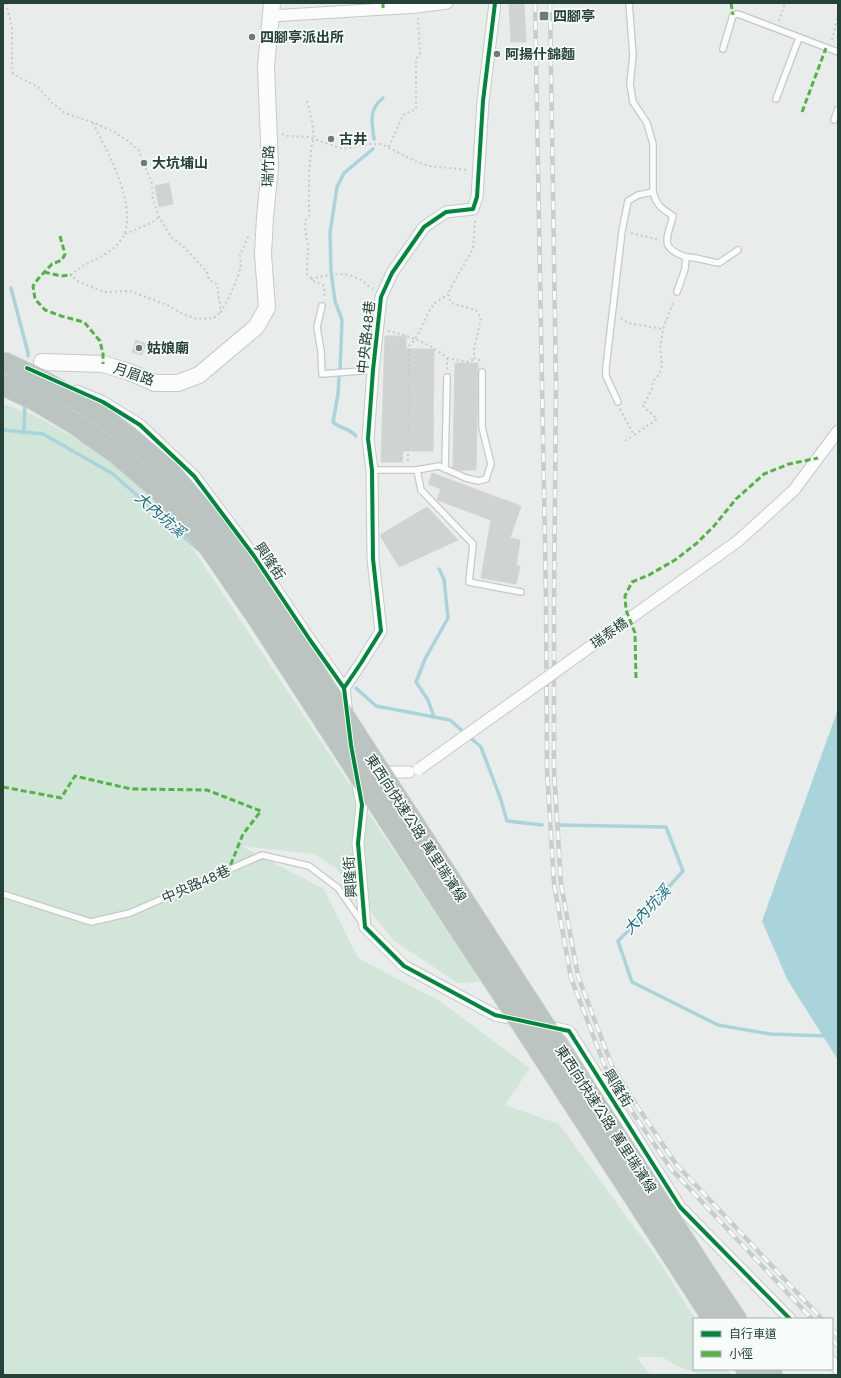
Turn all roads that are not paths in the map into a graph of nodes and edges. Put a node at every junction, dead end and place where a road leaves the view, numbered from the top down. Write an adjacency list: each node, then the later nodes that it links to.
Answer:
1 (447, 3): 4 (street)
2 (495, 3): 19 (street, 中央路48巷)
3 (628, 3): 11 (lane)
4 (272, 9): 16 (street, 瑞竹路)
5 (799, 38): 6 (lane); 7 (lane); 8 (lane)
6 (723, 49)
7 (838, 52)
8 (776, 99)
9 (838, 109): 10 (lane)
10 (834, 120)
11 (653, 192): 13 (lane); 23 (lane)
12 (738, 250): 13 (lane)
13 (686, 257): 14 (lane)
14 (677, 292)
15 (322, 306): 19 (lane)
16 (256, 327): 17 (street, 月眉路)
17 (35, 365): 29 (street, 興隆街)
18 (3, 366): 21 (lane)
19 (373, 370): 26 (street, 中央路48巷)
20 (482, 372): 25 (lane)
21 (7, 373): 35 (highway, 東西向快速公路 萬里瑞濱線, bridge); 35 (highway, 東西向快速公路 萬里瑞濱線, bridge)
22 (447, 376): 25 (lane)
23 (618, 402)
24 (838, 431): 31 (street, 瑞泰橋, bridge)
25 (445, 469): 27 (lane)
26 (372, 470): 27 (lane); 29 (street, 中央路48巷)
27 (417, 470): 28 (lane)
28 (521, 592)
29 (344, 688): 30 (street, 興隆街)
30 (351, 745): 31 (street); 32 (street, 興隆街)
31 (414, 771): 32 (street, 瑞泰橋)
32 (362, 805): 34 (street, 興隆街)
33 (3, 894): 34 (lane, 中央路48巷)
34 (365, 928): 39 (street, 興隆街)
35 (514, 996): 36 (highway, 東西向快速公路 萬里瑞濱線, bridge)
36 (707, 1292): 37 (highway, 東西向快速公路 萬里瑞濱線); 38 (highway, 東西向快速公路 萬里瑞濱線)
37 (713, 1318)
38 (735, 1318)
39 (789, 1318)

